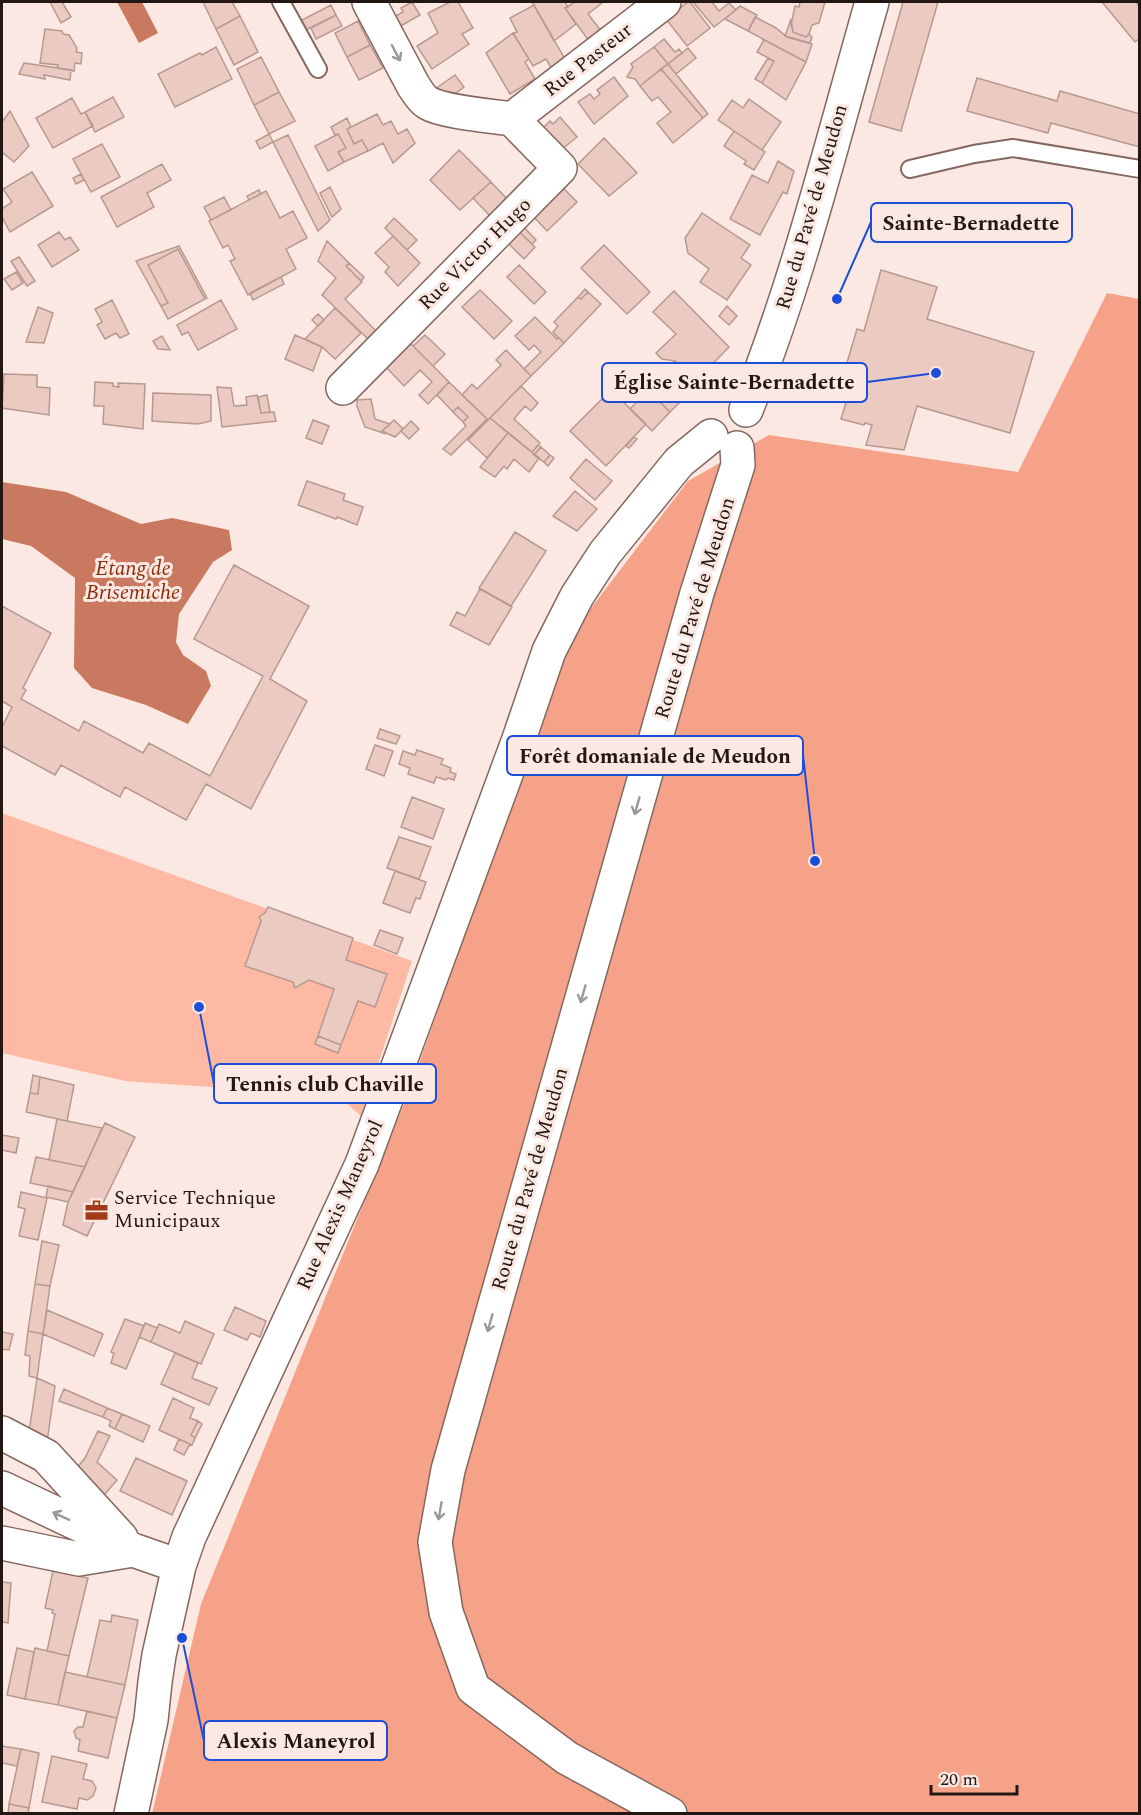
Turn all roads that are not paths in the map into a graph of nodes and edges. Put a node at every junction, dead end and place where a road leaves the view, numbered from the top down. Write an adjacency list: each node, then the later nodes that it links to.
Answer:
1 (280, 2): 5 (lane)
2 (369, 2): 6 (street, one-way to 6)
3 (664, 2): 6 (street, Rue Pasteur)
4 (872, 2): 10 (street, Rue du Pavé de Meudon)
5 (318, 69)
6 (512, 119): 9 (street, Rue Victor Hugo)
7 (910, 169): 8 (lane)
8 (1140, 169)
9 (343, 388)
10 (746, 410): 11 (street, Route du Pavé de Meudon)
11 (724, 442): 16 (street, Rue Alexis Maneyrol); 18 (street, Route du Pavé de Meudon, one-way to 18)
12 (2, 1433): 15 (street)
13 (2, 1488): 15 (street, one-way to 13)
14 (2, 1544): 15 (street)
15 (132, 1550): 16 (street)
16 (179, 1566): 17 (street, Rue Alexis Maneyrol)
17 (131, 1814)
18 (670, 1814)

